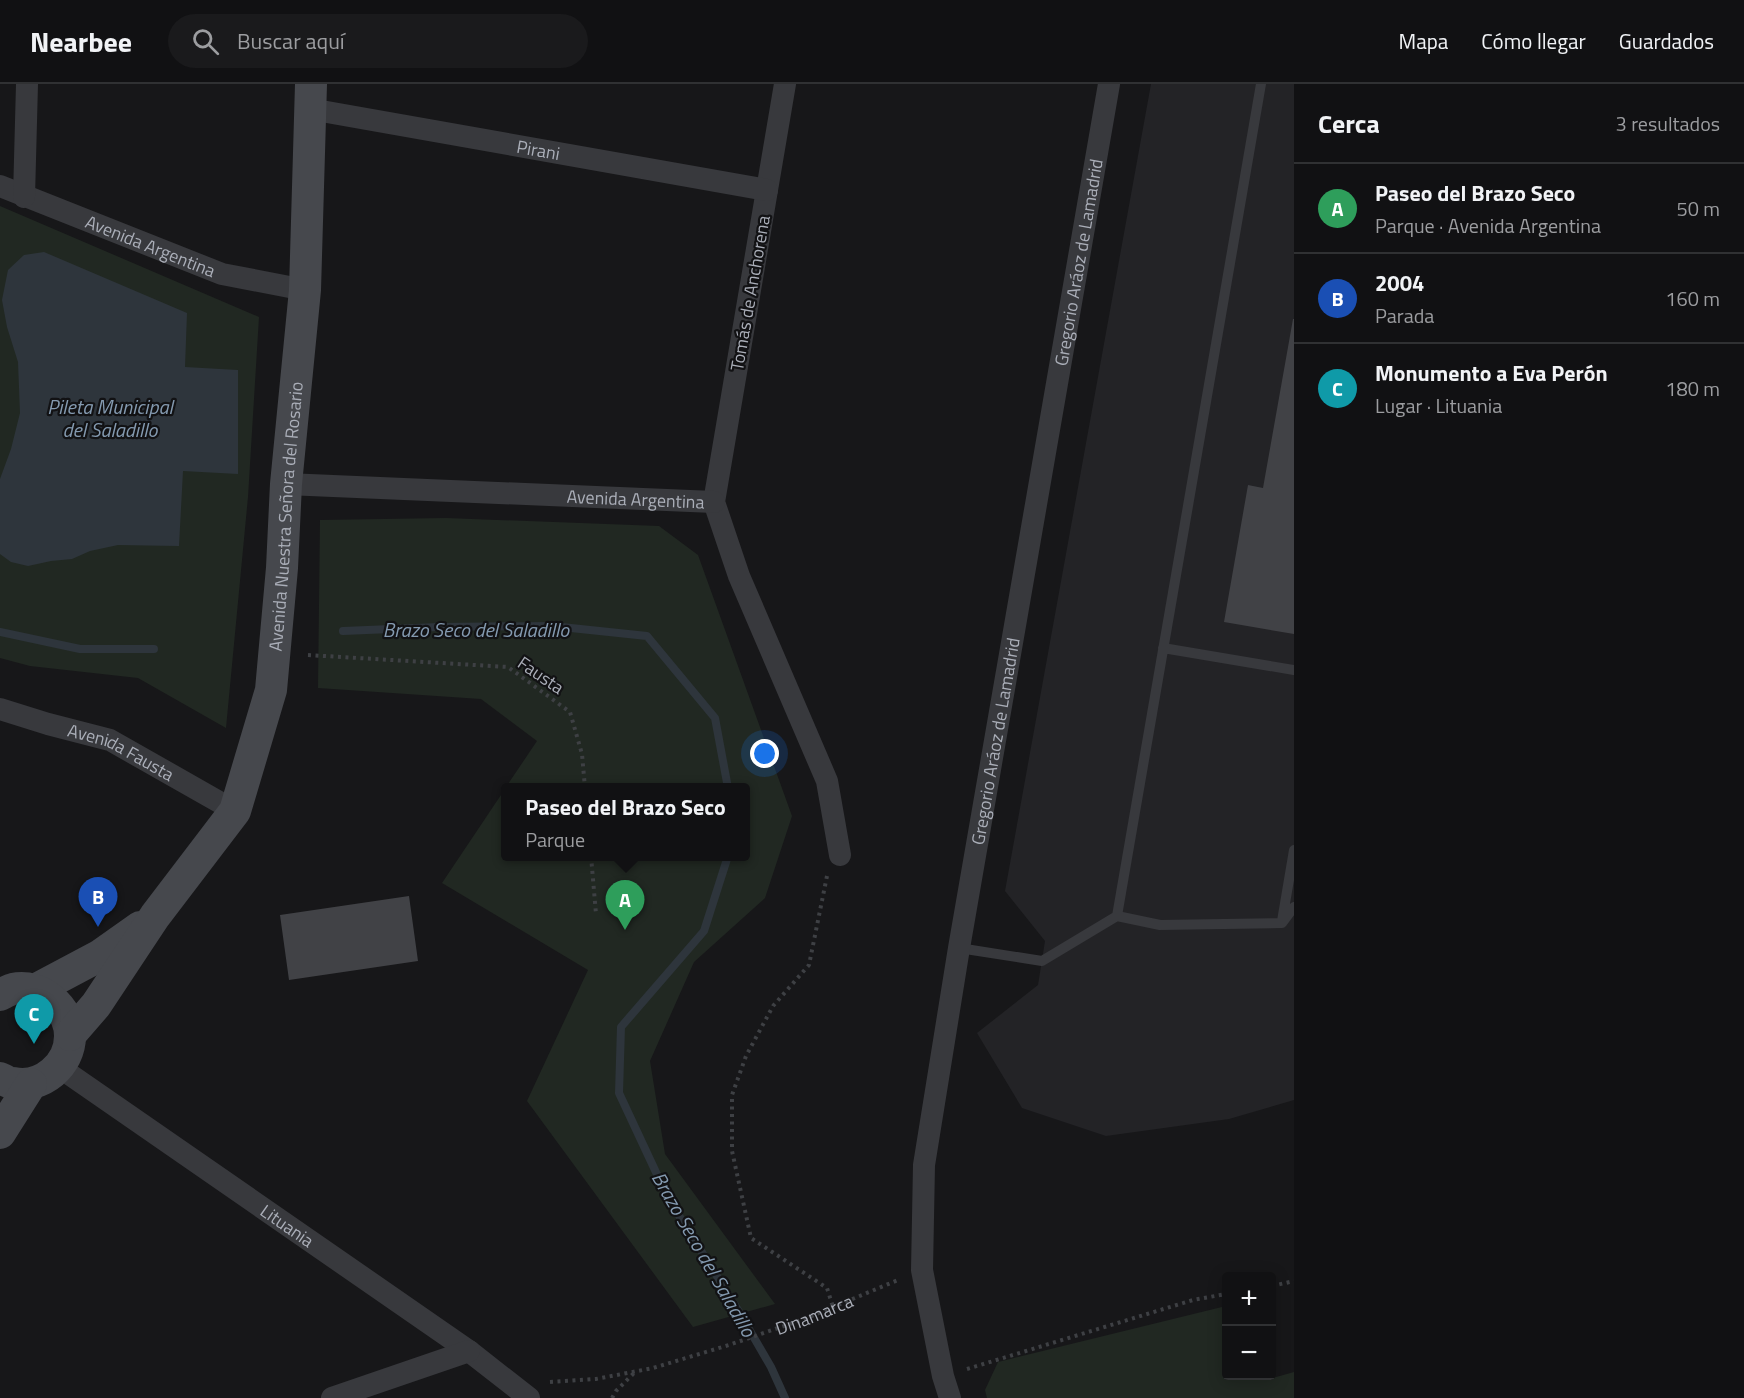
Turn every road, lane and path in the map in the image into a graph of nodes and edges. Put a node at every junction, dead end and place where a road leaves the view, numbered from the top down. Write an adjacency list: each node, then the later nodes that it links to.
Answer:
1 (27, 84): 8 (street)
2 (785, 84): 7 (street, Tomás de Anchorena)
3 (1109, 84): 26 (street, Gregorio Aráoz de Lamadrid)
4 (1261, 84): 12 (lane)
5 (310, 97): 7 (street, Pirani); 9 (street, Avenida Nuestra Señora del Rosario)
6 (0, 186): 8 (street, Avenida Argentina)
7 (767, 190): 11 (street, Tomás de Anchorena)
8 (24, 197): 9 (street, Avenida Argentina)
9 (305, 290): 10 (street, Avenida Nuestra Señora del Rosario)
10 (286, 484): 11 (street, Avenida Argentina); 17 (street, Avenida Nuestra Señora del Rosario)
11 (714, 502): 19 (street, Avenida Argentina)
12 (1163, 648): 14 (lane); 24 (lane)
13 (308, 655): 16 (path, Fausta)
14 (1294, 670)
15 (0, 709): 17 (street, Avenida Fausta)
16 (585, 783)
17 (235, 811): 23 (street, Avenida Nuestra Señora del Rosario)
18 (1294, 850): 25 (lane)
19 (840, 855): 38 (path)
20 (591, 861): 22 (path)
21 (1294, 908): 25 (lane)
22 (596, 914)
23 (155, 916): 27 (street, Avenida Nuestra Señora del Rosario); 29 (street, Avenida Nuestra Señora del Rosario)
24 (1117, 916): 25 (lane); 26 (lane)
25 (1282, 923)
26 (959, 948): 34 (street, Gregorio Aráoz de Lamadrid)
27 (34, 990): 28 (street); 29 (street)
28 (0, 995)
29 (70, 1035): 30 (street)
30 (59, 1067): 32 (street); 39 (street, Lituania)
31 (0, 1078): 32 (street)
32 (31, 1083): 33 (street)
33 (0, 1133)
34 (922, 1270): 38 (path, Dinamarca); 41 (street, Gregorio Aráoz de Lamadrid)
35 (1294, 1281): 36 (path)
36 (1276, 1285)
37 (1222, 1295): 41 (path)
38 (833, 1307): 40 (path, Dinamarca)
39 (469, 1351): 42 (street, Lituania); 43 (street)
40 (636, 1372): 42 (path, Dinamarca); 44 (path)
41 (943, 1376): 45 (street, Gregorio Aráoz de Lamadrid)
42 (521, 1391)
43 (332, 1398)
44 (612, 1398)
45 (950, 1398)

